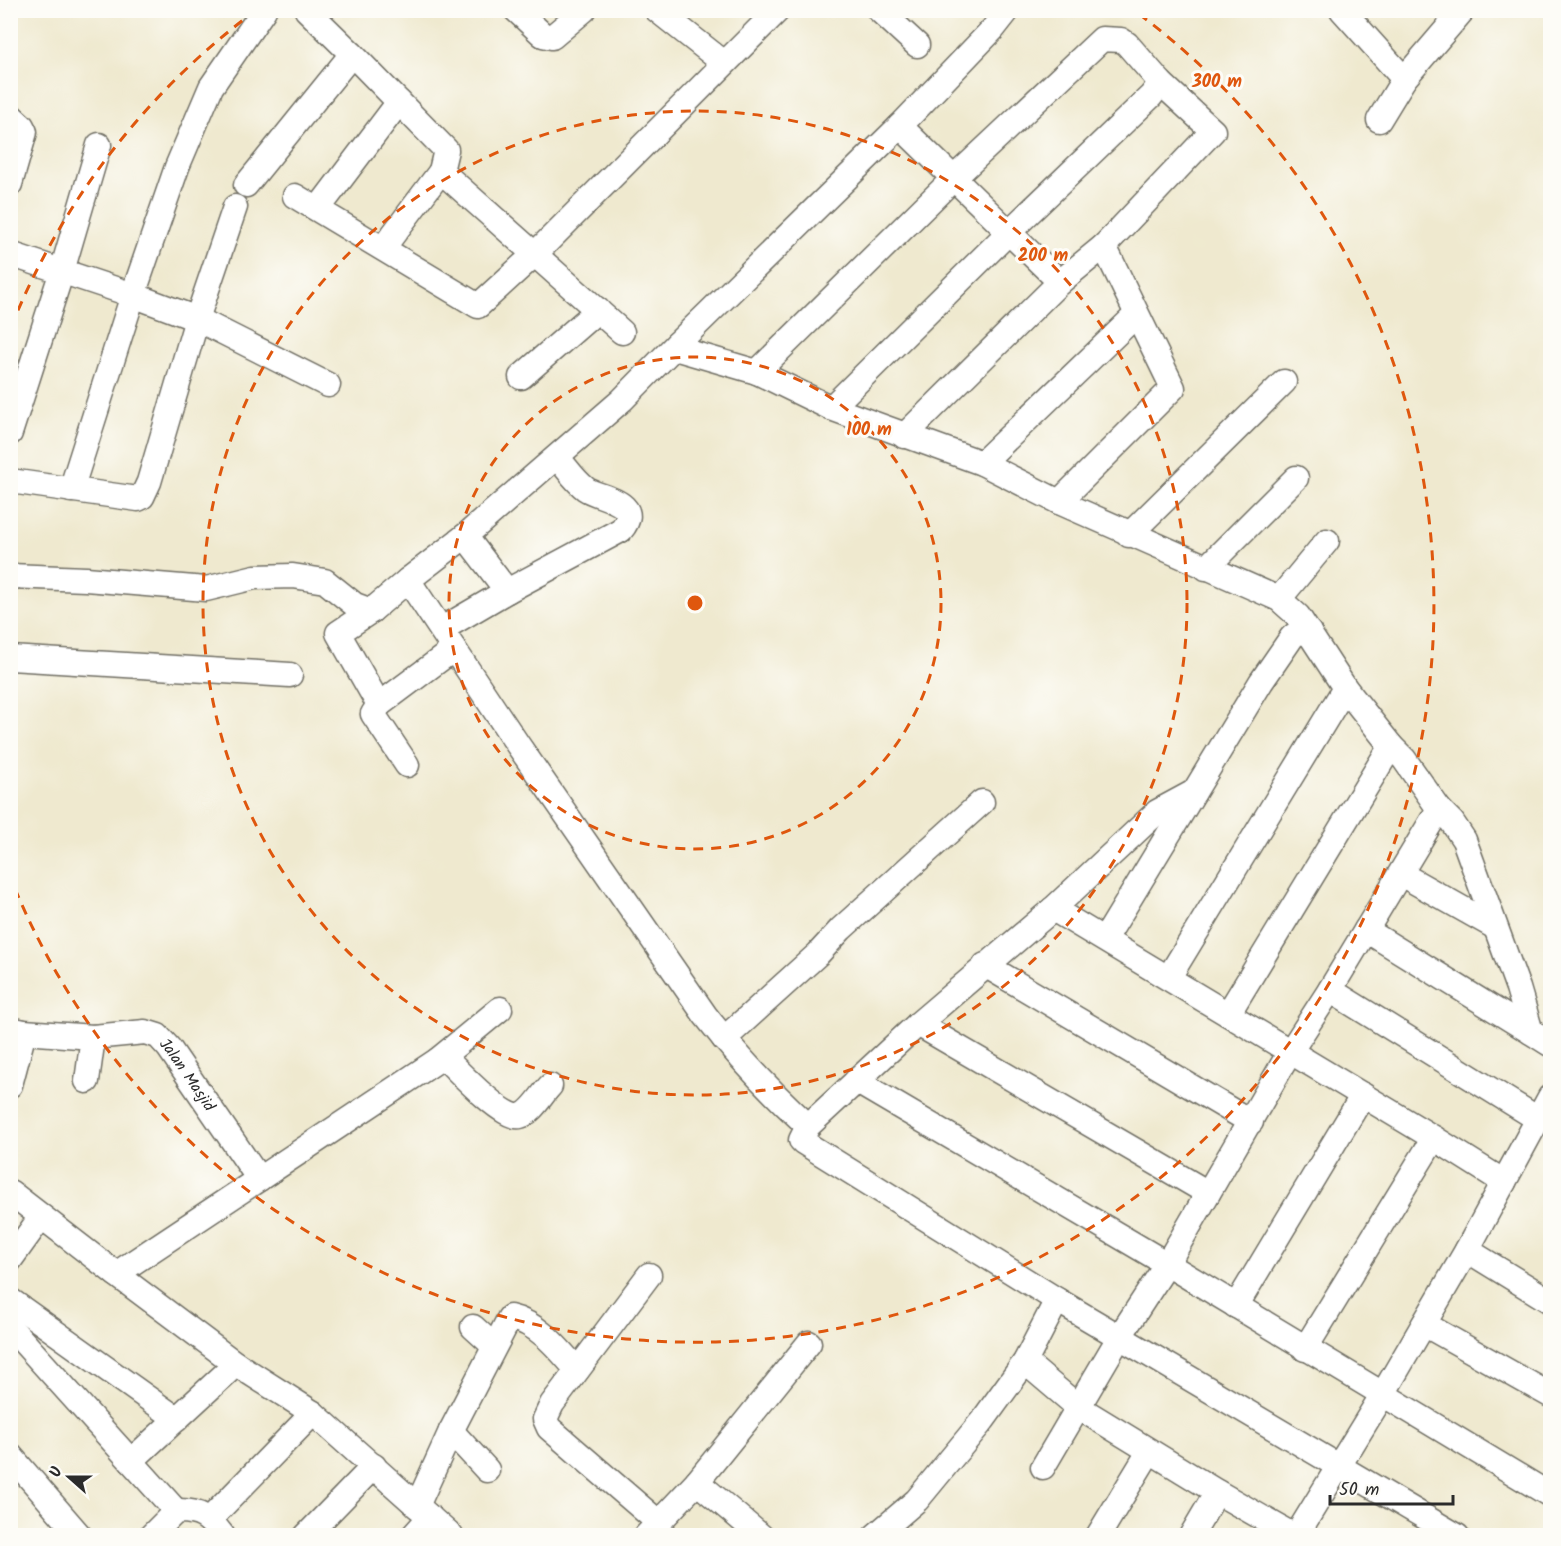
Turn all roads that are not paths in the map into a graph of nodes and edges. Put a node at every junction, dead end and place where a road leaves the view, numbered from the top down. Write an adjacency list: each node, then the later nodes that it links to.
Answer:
1 (264, 10): 35 (street)
2 (307, 10): 12 (street)
3 (516, 10): 4 (street)
4 (584, 10)
5 (657, 10): 13 (street)
6 (778, 10): 13 (street)
7 (879, 10): 11 (street)
8 (1008, 10): 19 (street)
9 (1342, 10): 14 (street)
10 (1451, 15): 14 (street)
11 (917, 45)
12 (352, 54): 16 (street); 24 (street)
13 (724, 63): 32 (street)
14 (1404, 79): 18 (street)
15 (1161, 83): 22 (street); 28 (street); 29 (street)
16 (399, 102): 21 (street); 27 (street)
17 (11, 116): 23 (street)
18 (1379, 120)
19 (900, 126): 22 (street); 40 (street)
20 (99, 145): 33 (street)
21 (441, 171): 30 (street); 32 (street)
22 (954, 178): 28 (street); 41 (street)
23 (10, 184)
24 (246, 185)
25 (295, 195): 27 (street)
26 (235, 207): 38 (street)
27 (318, 209): 30 (street)
28 (1009, 232): 34 (street); 45 (street)
29 (1104, 246): 34 (street); 37 (street)
30 (382, 248): 32 (street)
31 (10, 254): 33 (street)
32 (535, 254): 36 (street)
33 (62, 271): 35 (street); 46 (street)
34 (1060, 282): 47 (street)
35 (133, 295): 38 (street); 52 (street)
36 (598, 310): 39 (street); 42 (street)
37 (1136, 315): 49 (street); 53 (street)
38 (197, 319): 44 (street); 52 (street)
39 (622, 332)
40 (677, 344): 41 (street); 48 (street)
41 (757, 372): 45 (street)
42 (521, 377)
43 (1284, 382): 54 (street)
44 (328, 385)
45 (831, 408): 47 (street)
46 (10, 433)
47 (904, 436): 49 (street)
48 (556, 457): 55 (street); 60 (street)
49 (982, 463): 53 (street)
50 (1296, 478): 57 (street)
51 (10, 481): 52 (street)
52 (71, 490)
53 (1059, 502): 54 (street)
54 (1129, 535): 57 (street)
55 (465, 536): 59 (street); 60 (street)
56 (1327, 541): 61 (street)
57 (1206, 568): 61 (street)
58 (10, 576): 62 (street)
59 (408, 580): 62 (street); 64 (street)
60 (507, 591): 64 (street)
61 (1279, 599): 63 (street)
62 (371, 612): 68 (street)
63 (1309, 633): 67 (street); 71 (street)
64 (448, 639): 68 (street); 88 (street)
65 (10, 658): 66 (street)
66 (290, 675)
67 (1345, 688): 69 (street); 80 (street)
68 (379, 705): 70 (street)
69 (1391, 746): 73 (street); 83 (street)
70 (407, 765)
71 (1194, 792): 75 (street); 78 (street)
72 (982, 802): 88 (street)
73 (1438, 809): 74 (street); 76 (street)
74 (1401, 873): 76 (street); 77 (street)
75 (1053, 909): 78 (street); 79 (street)
76 (1495, 927): 87 (street)
77 (1366, 930): 81 (street); 87 (street)
78 (1106, 939): 80 (street)
79 (985, 965): 84 (street); 98 (street)
80 (1169, 978): 83 (street)
81 (1330, 990): 89 (street); 97 (street)
82 (500, 1010): 90 (street)
83 (1228, 1014): 89 (street)
84 (918, 1024): 92 (street); 104 (street)
85 (17, 1031): 86 (street, Jalan Masjid); 93 (street)
86 (93, 1037): 91 (street); 101 (street, Jalan Masjid)
87 (1541, 1038)
88 (724, 1039): 99 (street)
89 (1290, 1052): 95 (street); 98 (street)
90 (438, 1060): 94 (street); 101 (street)
91 (87, 1081)
92 (856, 1082): 99 (street); 108 (street)
93 (10, 1085)
94 (550, 1086)
95 (1363, 1095): 100 (street); 114 (street)
96 (1551, 1097): 97 (street)
97 (1538, 1119): 102 (street)
98 (1251, 1122): 104 (street)
99 (808, 1126): 112 (street)
100 (1434, 1138): 102 (street); 121 (street)
101 (259, 1179): 109 (street)
102 (1504, 1182): 106 (street)
103 (10, 1192): 105 (street)
104 (1208, 1193): 108 (street)
105 (41, 1217): 107 (street); 109 (street)
106 (1467, 1250): 113 (street); 115 (street)
107 (10, 1260)
108 (1167, 1264): 114 (street); 118 (street)
109 (116, 1274): 123 (street)
110 (649, 1275): 124 (street)
111 (10, 1300): 129 (street)
112 (1058, 1300): 118 (street); 122 (street)
113 (1551, 1301)
114 (1236, 1306): 121 (street)
115 (1424, 1324): 125 (street); 126 (street)
116 (10, 1327): 133 (street)
117 (474, 1327): 120 (street)
118 (1120, 1336): 127 (street); 135 (street)
119 (809, 1343): 138 (street)
120 (494, 1346): 124 (street); 130 (street)
121 (1305, 1349): 125 (street)
122 (1026, 1362): 127 (street); 151 (street)
123 (236, 1364): 128 (street); 129 (street)
124 (578, 1370): 144 (street)
125 (1383, 1394): 135 (street); 140 (street)
126 (1551, 1395)
127 (1078, 1407): 131 (street); 136 (street)
128 (313, 1413): 134 (street); 143 (street)
129 (177, 1419): 133 (street)
130 (451, 1431): 137 (street); 142 (street)
131 (1149, 1452): 139 (street); 152 (street)
132 (10, 1455): 145 (street)
133 (131, 1461): 141 (street)
134 (374, 1466): 142 (street); 147 (street)
135 (1338, 1466): 154 (street); 155 (street)
136 (1043, 1467)
137 (487, 1470)
138 (697, 1482): 144 (street); 150 (street)
139 (1217, 1492): 153 (street); 154 (street)
140 (1551, 1495)
141 (176, 1511): 143 (street); 146 (street)
142 (423, 1511): 148 (street); 149 (street)
143 (217, 1527)
144 (652, 1529)
145 (80, 1536)
146 (151, 1536)
147 (306, 1536)
148 (413, 1536)
149 (451, 1536)
150 (761, 1536)
151 (874, 1536)
152 (1098, 1536)
153 (1191, 1536)
154 (1295, 1536)
155 (1457, 1536)

